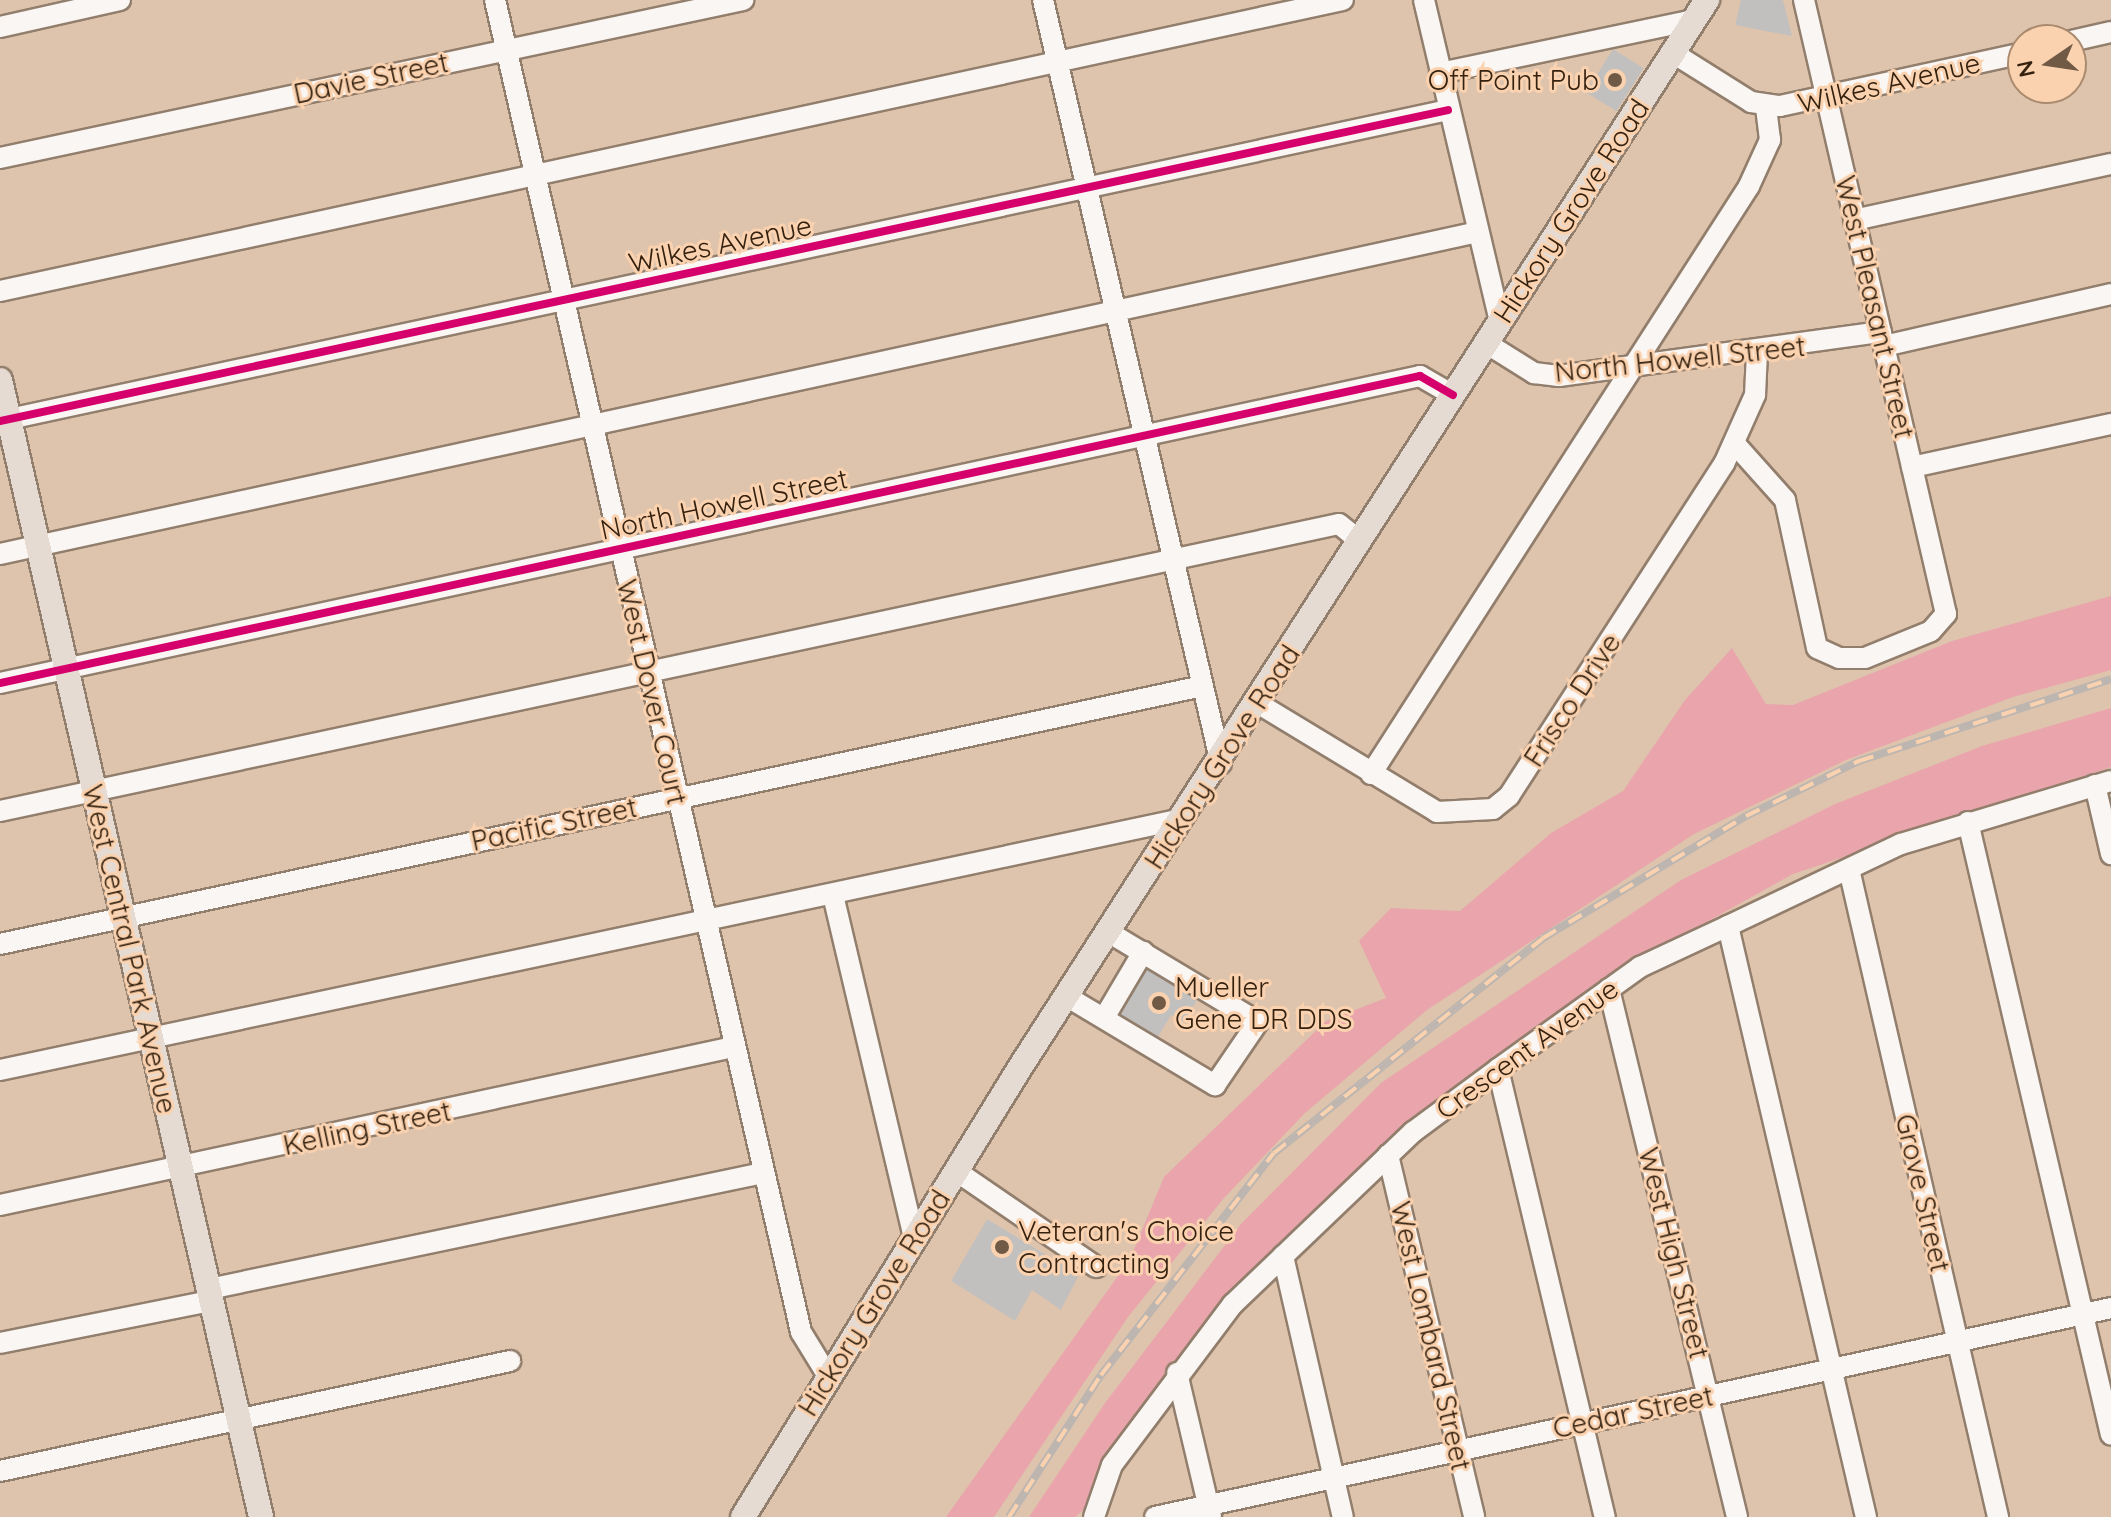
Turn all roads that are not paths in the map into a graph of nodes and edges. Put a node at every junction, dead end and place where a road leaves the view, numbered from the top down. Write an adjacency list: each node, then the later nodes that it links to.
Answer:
1 (120, 0): 9 (street)
2 (495, 0): 12 (street, West Dover Court)
3 (743, 0): 12 (street, Davie Street)
4 (1043, 0): 15 (street)
5 (1343, 0): 15 (street)
6 (1424, 0): 16 (street)
7 (1804, 0): 17 (street, West Pleasant Street)
8 (1700, 10): 13 (main road, Hickory Grove Road); 16 (street)
9 (0, 27)
10 (2111, 32): 11 (street)
11 (2087, 37)
12 (506, 48): 20 (street, Davie Street); 22 (street, West Dover Court)
13 (1673, 53): 18 (street, Wilkes Avenue); 30 (main road, Hickory Grove Road)
14 (2007, 57): 17 (street, Wilkes Avenue)
15 (1059, 66): 22 (street); 23 (street)
16 (1440, 73): 19 (street)
17 (1827, 98): 18 (street, Wilkes Avenue); 24 (street, West Pleasant Street)
18 (1766, 106): 33 (street)
19 (1448, 110): 23 (street, Wilkes Avenue); 25 (street)
20 (0, 158)
21 (2111, 164): 24 (street)
22 (535, 176): 26 (street); 28 (street, West Dover Court)
23 (1088, 190): 28 (street, Wilkes Avenue); 29 (street)
24 (1854, 220): 31 (street, West Pleasant Street)
25 (1474, 233): 29 (street); 30 (street)
26 (0, 291)
27 (2111, 294): 31 (street, North Howell Street)
28 (563, 299): 36 (street, Wilkes Avenue); 38 (street, West Dover Court)
29 (1117, 313): 38 (street); 39 (street)
30 (1493, 333): 33 (street, North Howell Street); 35 (main road, Hickory Grove Road)
31 (1882, 339): 32 (street, North Howell Street); 41 (street, West Pleasant Street)
32 (1757, 352): 33 (street, North Howell Street); 40 (street, Frisco Drive)
33 (1632, 367): 53 (street)
34 (0, 380): 36 (main road, West Central Park Avenue)
35 (1453, 395): 39 (street, North Howell Street); 42 (main road, Hickory Grove Road)
36 (4, 420): 43 (main road, West Central Park Avenue)
37 (2111, 424): 41 (street)
38 (591, 425): 43 (street); 44 (street, West Dover Court)
39 (1145, 439): 44 (street, North Howell Street); 46 (street)
40 (1735, 444): 41 (street, West Pleasant Street); 53 (street, Frisco Drive)
41 (1912, 467)
42 (1359, 540): 46 (street); 51 (main road, Hickory Grove Road)
43 (38, 546): 45 (street); 47 (main road, West Central Park Avenue)
44 (619, 548): 47 (street, North Howell Street); 48 (street, West Dover Court)
45 (0, 554)
46 (1174, 564): 48 (street); 50 (street)
47 (66, 669): 49 (street, North Howell Street); 55 (main road, West Central Park Avenue)
48 (647, 672): 55 (street); 56 (street, West Dover Court)
49 (0, 683)
50 (1202, 686): 52 (street); 56 (street, Pacific Street)
51 (1259, 704): 52 (main road, Hickory Grove Road); 53 (street, Frisco Drive)
52 (1221, 764): 58 (main road, Hickory Grove Road)
53 (1371, 774)
54 (2103, 783): 59 (street, Crescent Avenue); 60 (street)
55 (94, 791): 57 (street); 63 (main road, West Central Park Avenue)
56 (676, 798): 63 (street, Pacific Street); 64 (street, West Dover Court)
57 (0, 811)
58 (1182, 819): 62 (street); 66 (main road, Hickory Grove Road)
59 (1968, 822): 61 (street, Crescent Avenue); 86 (street)
60 (2111, 854)
61 (1849, 869): 65 (street, Crescent Avenue); 87 (street, Grove Street)
62 (833, 895): 64 (street); 81 (street)
63 (123, 917): 67 (street, Pacific Street); 72 (main road, West Central Park Avenue)
64 (704, 923): 72 (street); 73 (street, West Dover Court)
65 (1728, 926): 69 (street, Crescent Avenue); 90 (street)
66 (1108, 932): 68 (street); 70 (main road, Hickory Grove Road)
67 (0, 944)
68 (1143, 952): 71 (street); 71 (street)
69 (1609, 989): 74 (street, Crescent Avenue); 93 (street, West High Street)
70 (1066, 996): 71 (street); 78 (main road, Hickory Grove Road)
71 (1104, 1018)
72 (151, 1038): 75 (street); 77 (main road, West Central Park Avenue)
73 (733, 1047): 77 (street, Kelling Street); 79 (street, West Dover Court)
74 (1498, 1069): 76 (street, Crescent Avenue); 95 (street)
75 (0, 1070)
76 (1388, 1155): 82 (street, Crescent Avenue); 97 (street, West Lombard Street)
77 (181, 1167): 80 (street, Kelling Street); 84 (main road, West Central Park Avenue)
78 (956, 1171): 81 (main road, Hickory Grove Road); 83 (street)
79 (763, 1173): 84 (street); 92 (street, West Dover Court)
80 (0, 1205)
81 (914, 1238): 92 (main road, Hickory Grove Road)
82 (1283, 1256): 91 (street, Crescent Avenue); 99 (street)
83 (1096, 1267)
84 (210, 1295): 88 (street); 94 (main road, West Central Park Avenue)
85 (2111, 1308): 86 (street, Cedar Street)
86 (2082, 1315): 87 (street, Cedar Street); 96 (street)
87 (1957, 1341): 90 (street, Cedar Street); 110 (street, Grove Street)
88 (0, 1343)
89 (510, 1361): 94 (street)
90 (1831, 1369): 93 (street, Cedar Street); 109 (street)
91 (1177, 1373): 100 (street); 103 (street, Crescent Avenue)
92 (828, 1376): 102 (main road, Hickory Grove Road)
93 (1709, 1395): 95 (street, Cedar Street); 108 (street, West High Street)
94 (239, 1419): 98 (street); 101 (main road, West Central Park Avenue)
95 (1583, 1423): 97 (street, Cedar Street); 107 (street)
96 (2111, 1435)
97 (1458, 1450): 99 (street, Cedar Street); 106 (street, West Lombard Street)
98 (0, 1471)
99 (1334, 1478): 100 (street, Cedar Street); 105 (street)
100 (1210, 1511): 104 (street, Cedar Street)
101 (261, 1517)
102 (743, 1517)
103 (1094, 1517)
104 (1155, 1517)
105 (1343, 1517)
106 (1474, 1517)
107 (1605, 1517)
108 (1737, 1517)
109 (1866, 1517)
110 (1998, 1517)

